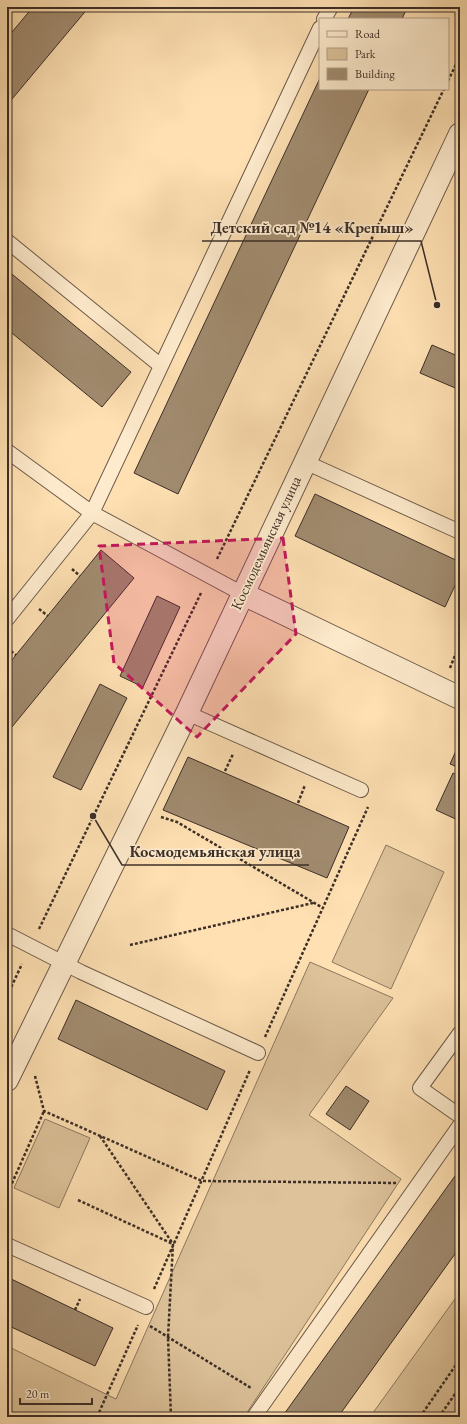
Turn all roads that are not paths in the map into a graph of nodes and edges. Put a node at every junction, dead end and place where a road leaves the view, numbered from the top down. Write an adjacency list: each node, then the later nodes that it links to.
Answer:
1 (331, 7): 2 (lane)
2 (325, 18)
3 (319, 30): 6 (lane)
4 (460, 134): 8 (street, Космодемьянская улица)
5 (7, 241): 6 (lane)
6 (161, 366): 9 (lane)
7 (7, 451): 9 (lane)
8 (305, 462): 10 (lane); 11 (street, Космодемьянская улица)
9 (92, 513): 11 (lane); 12 (lane)
10 (460, 532)
11 (243, 594): 13 (street); 14 (street, Космодемьянская улица)
12 (7, 619)
13 (460, 698)
14 (187, 713): 15 (lane); 17 (street, Космодемьянская улица)
15 (361, 790)
16 (7, 934): 17 (lane)
17 (64, 964): 19 (lane); 20 (street, Космодемьянская улица)
18 (460, 1034): 21 (lane)
19 (258, 1053)
20 (7, 1080)
21 (460, 1116)
22 (460, 1125): 25 (lane)
23 (7, 1245): 24 (lane)
24 (146, 1307)
25 (254, 1417)

